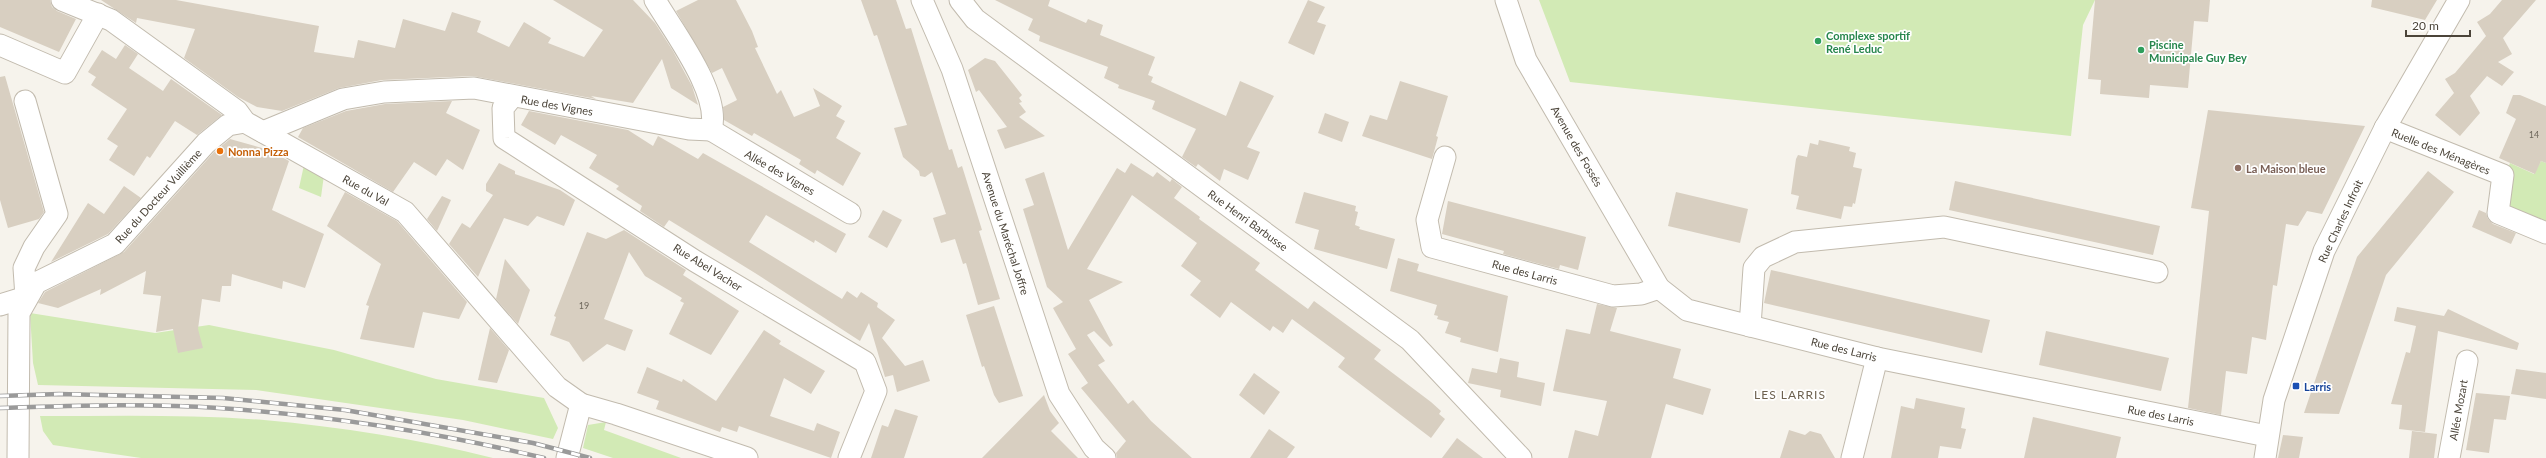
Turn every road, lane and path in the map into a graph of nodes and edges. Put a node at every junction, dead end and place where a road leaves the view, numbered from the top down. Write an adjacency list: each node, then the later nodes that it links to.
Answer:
1 (62, 0): 7 (street, Rue du Val)
2 (655, 0): 13 (street)
3 (922, 0): 31 (street, Avenue du Maréchal Joffre)
4 (960, 0): 32 (street, Rue Henri Barbusse)
5 (1506, 0): 19 (street, Avenue des Fossés)
6 (2459, 0): 12 (street, Rue Charles Infroit)
7 (98, 14): 8 (street); 11 (street, Rue du Val)
8 (0, 45)
9 (512, 97): 13 (street, Rue des Vignes); 14 (street, Rue des Vignes); 30 (street, Rue Abel Vacher)
10 (24, 101): 20 (street)
11 (245, 122): 14 (street, Rue du Val); 20 (street, Rue du Docteur Vuillième)
12 (2385, 128): 17 (street, Ruelle des Ménagères); 26 (street, Rue Charles Infroit)
13 (711, 130): 16 (street, Allée des Vignes)
14 (263, 132): 25 (street, Rue du Val)
15 (1445, 156): 19 (street, Rue des Larris)
16 (850, 213)
17 (2546, 233)
18 (2157, 272): 22 (street)
19 (1659, 288): 22 (street, Rue des Larris)
20 (26, 297): 21 (street); 27 (street, Rue du Docteur Vuillième)
21 (0, 305)
22 (1750, 326): 23 (street, Rue des Larris)
23 (1878, 358): 26 (street, Rue des Larris); 33 (street)
24 (2466, 361): 35 (street, Allée Mozart)
25 (580, 404): 28 (street); 29 (street)
26 (2267, 436): 34 (street, Rue Charles Infroit)
27 (18, 458)
28 (566, 458)
29 (747, 458)
30 (849, 458)
31 (1105, 458)
32 (1521, 458)
33 (1852, 458)
34 (2265, 458)
35 (2449, 458)

